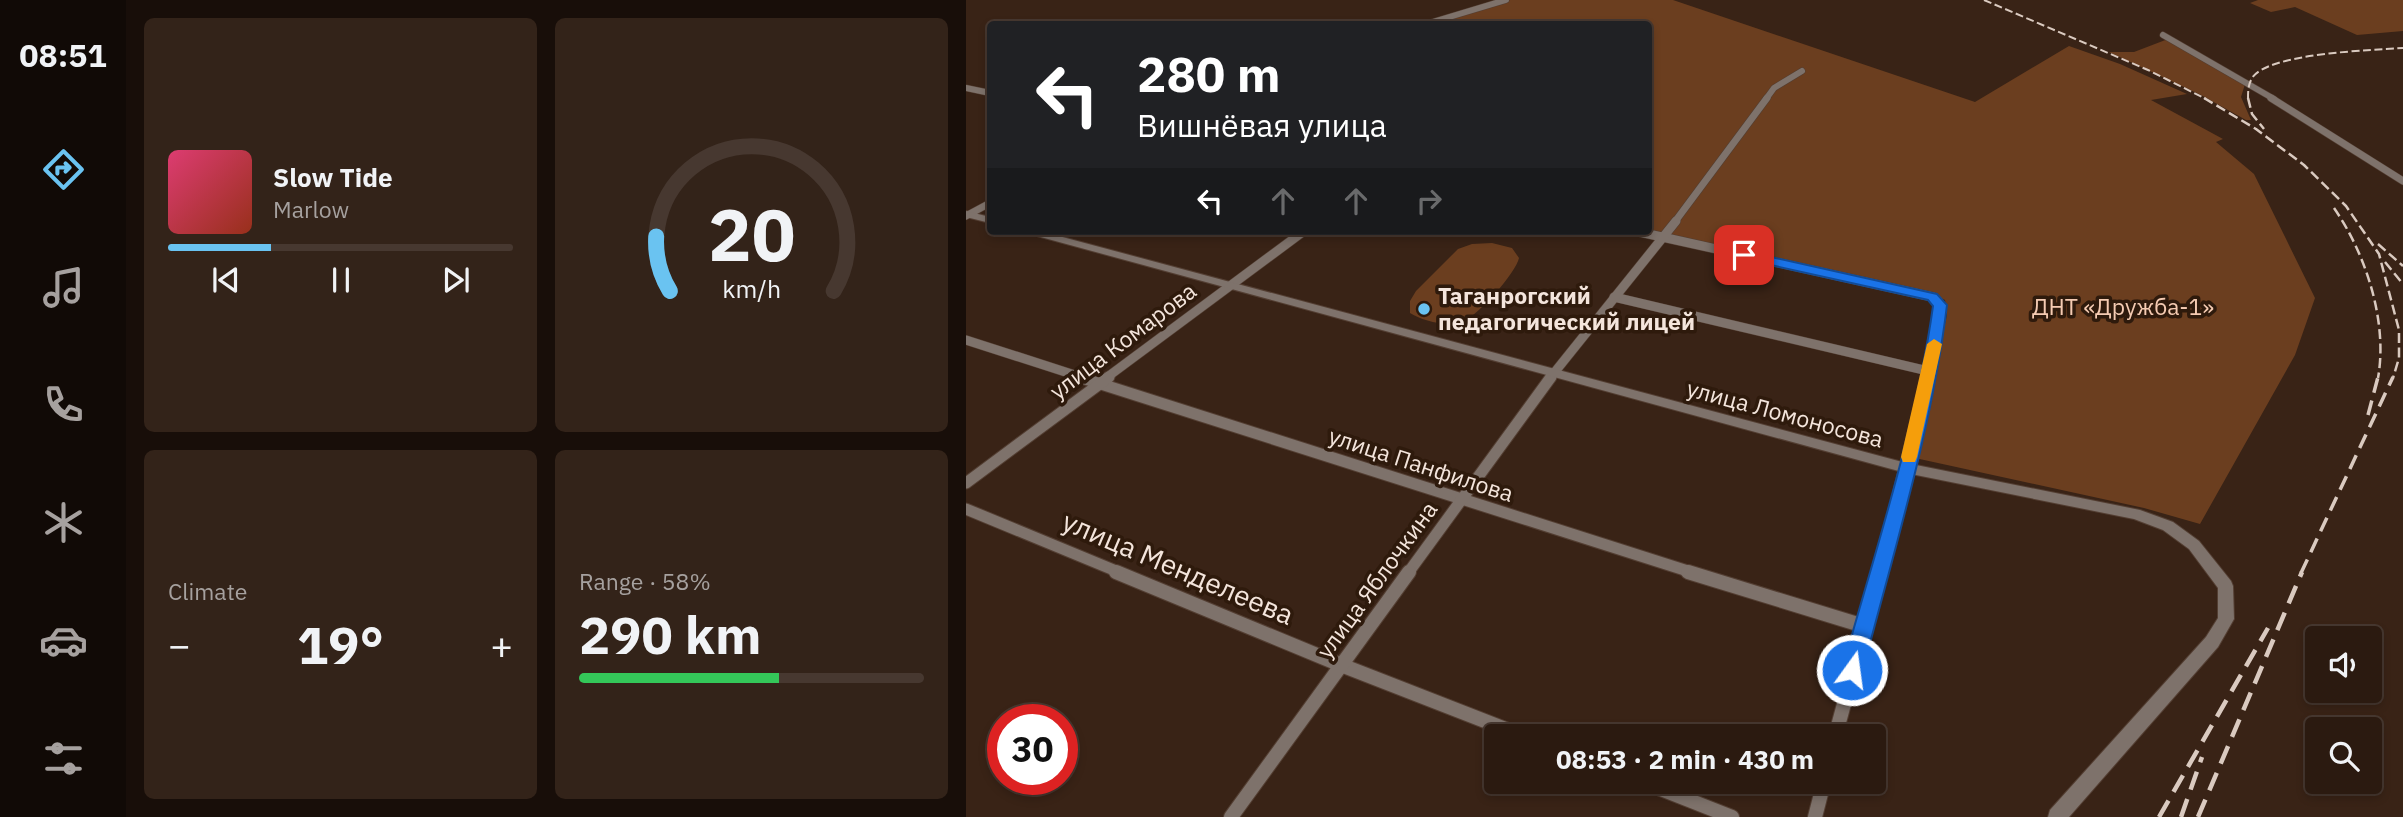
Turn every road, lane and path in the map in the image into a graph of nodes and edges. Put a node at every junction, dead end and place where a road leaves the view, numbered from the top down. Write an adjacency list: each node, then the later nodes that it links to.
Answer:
1 (1506, 0): 2 (street)
2 (1436, 21)
3 (2162, 35): 7 (street)
4 (1802, 71): 14 (street, улица Яблочкина)
5 (968, 90): 6 (street)
6 (987, 93)
7 (2403, 181)
8 (987, 205): 9 (street)
9 (967, 215): 10 (street)
10 (987, 219)
11 (1044, 235): 15 (street, улица Ломоносова)
12 (1299, 235): 15 (street, улица Комарова)
13 (1652, 235): 14 (street)
14 (1663, 237): 16 (street, улица Яблочкина); 18 (street)
15 (1229, 286): 19 (street, улица Ломоносова); 20 (street, улица Комарова)
16 (1614, 297): 18 (street); 19 (street, улица Яблочкина)
17 (966, 340): 20 (street, улица Панфилова)
18 (1928, 371): 21 (street)
19 (1553, 374): 21 (street, улица Ломоносова); 23 (street, улица Яблочкина)
20 (1099, 383): 22 (street, улица Комарова); 23 (street, улица Панфилова)
21 (1906, 468): 25 (street); 34 (street, улица Ломоносова)
22 (966, 483)
23 (1461, 501): 25 (street, улица Панфилова); 26 (street, улица Яблочкина)
24 (966, 509): 26 (street, улица Менделеева)
25 (1864, 626): 28 (street)
26 (1341, 665): 27 (street, улица Менделеева); 31 (street, улица Яблочкина)
27 (1493, 724)
28 (1838, 724)
29 (1674, 794): 32 (street)
30 (1821, 794): 33 (street)
31 (1231, 817)
32 (1732, 817)
33 (1815, 817)
34 (2057, 817)

